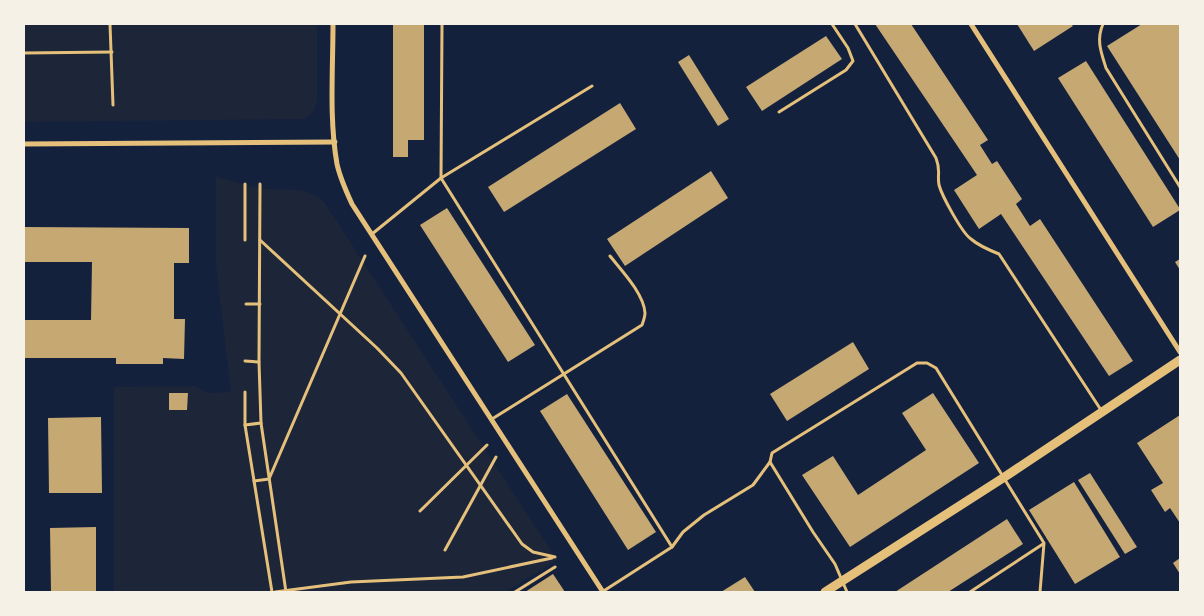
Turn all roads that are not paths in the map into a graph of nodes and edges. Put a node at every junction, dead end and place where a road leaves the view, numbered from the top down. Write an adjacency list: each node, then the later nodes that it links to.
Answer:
1 (333, 24): 9 (street)
2 (442, 24): 11 (lane)
3 (832, 24): 8 (lane)
4 (855, 24): 18 (lane)
5 (970, 24): 15 (street)
6 (1103, 24): 12 (lane)
7 (592, 86): 11 (lane)
8 (779, 112)
9 (335, 142): 10 (street); 13 (street)
10 (24, 144)
11 (441, 178): 13 (lane); 17 (lane)
12 (1180, 187)
13 (372, 234): 19 (street)
14 (610, 256): 17 (lane)
15 (1180, 352)
16 (1180, 360): 18 (street)
17 (563, 374): 19 (lane); 23 (lane)
18 (1102, 411): 21 (street)
19 (491, 419): 25 (street)
20 (770, 462): 21 (lane); 23 (lane); 24 (lane)
21 (1003, 478): 22 (lane); 24 (street)
22 (1044, 543): 28 (lane); 29 (lane)
23 (672, 547): 25 (lane)
24 (842, 582): 26 (street); 27 (lane)
25 (602, 592)
26 (825, 592)
27 (847, 592)
28 (970, 592)
29 (1040, 592)

